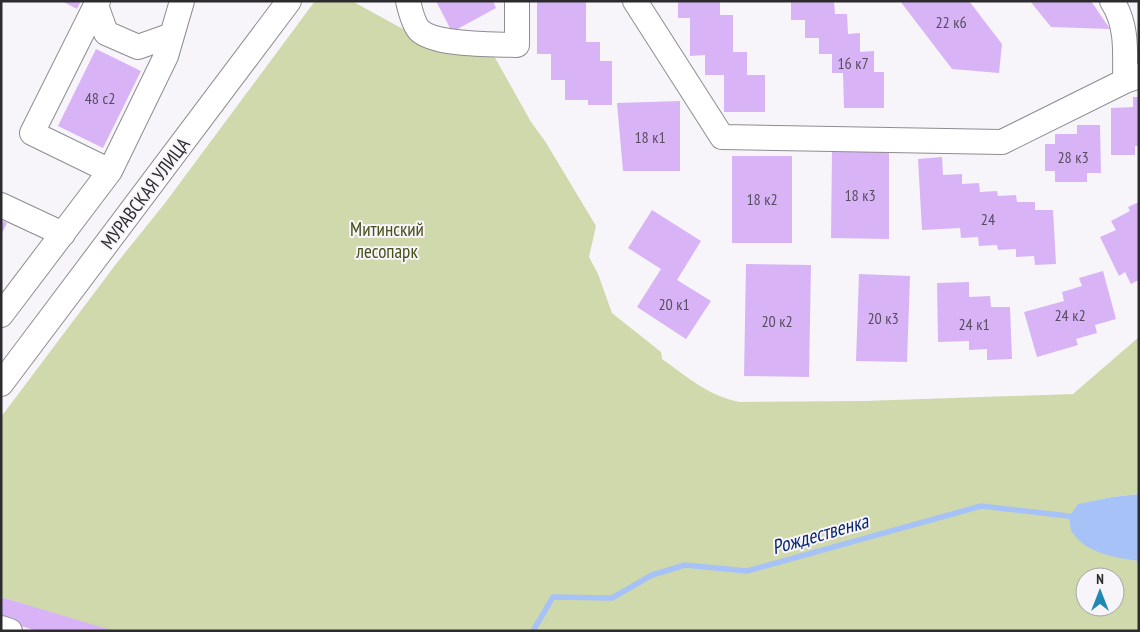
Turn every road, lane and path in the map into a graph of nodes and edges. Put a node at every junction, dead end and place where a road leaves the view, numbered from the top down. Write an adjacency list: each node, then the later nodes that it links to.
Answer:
1 (182, 1): 8 (street)
2 (289, 1): 14 (street, МУРАВСКАЯ УЛИЦА)
3 (408, 1): 4 (street)
4 (517, 1)
5 (635, 1): 9 (street)
6 (1112, 1): 9 (street)
7 (97, 3): 8 (street); 10 (street)
8 (172, 35): 10 (street)
9 (1132, 79)
10 (110, 172): 12 (street)
11 (1, 205): 12 (street)
12 (63, 234): 13 (street)
13 (1, 315)
14 (1, 384)
15 (1, 628): 16 (street)
16 (10, 631)

